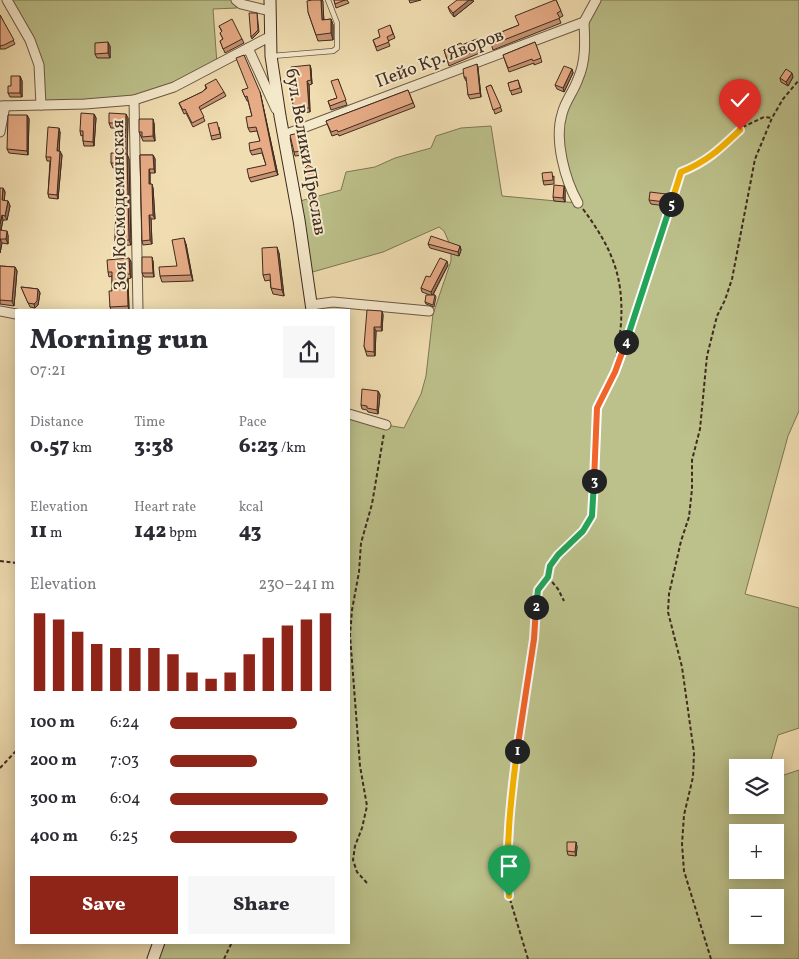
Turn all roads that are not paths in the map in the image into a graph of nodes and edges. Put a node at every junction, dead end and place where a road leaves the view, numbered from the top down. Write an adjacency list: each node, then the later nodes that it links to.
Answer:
1 (236, 0): 5 (street)
2 (328, 0): 9 (lane)
3 (596, 0): 6 (street)
4 (5, 1): 11 (street)
5 (270, 6): 7 (main road, бул. Велики Преслав)
6 (584, 22): 15 (street, Пейо Кр. Яворов); 16 (street)
7 (271, 36): 8 (street); 9 (main road, бул. Велики Преслав)
8 (248, 48): 10 (street); 13 (street)
9 (270, 56): 13 (main road, бул. Велики Преслав)
10 (134, 100): 11 (street); 18 (street, Зоя Космодемянская)
11 (41, 105): 12 (street)
12 (2, 106): 14 (street)
13 (280, 116): 15 (main road, бул. Велики Преслав)
14 (0, 132)
15 (284, 135): 17 (main road, бул. Велики Преслав)
16 (578, 203)
17 (312, 307): 19 (street)
18 (138, 309)
19 (429, 310)
20 (0, 311): 21 (street)
21 (15, 314)
22 (350, 414): 23 (street)
23 (386, 425)
24 (158, 944): 25 (main road)
25 (153, 959)

